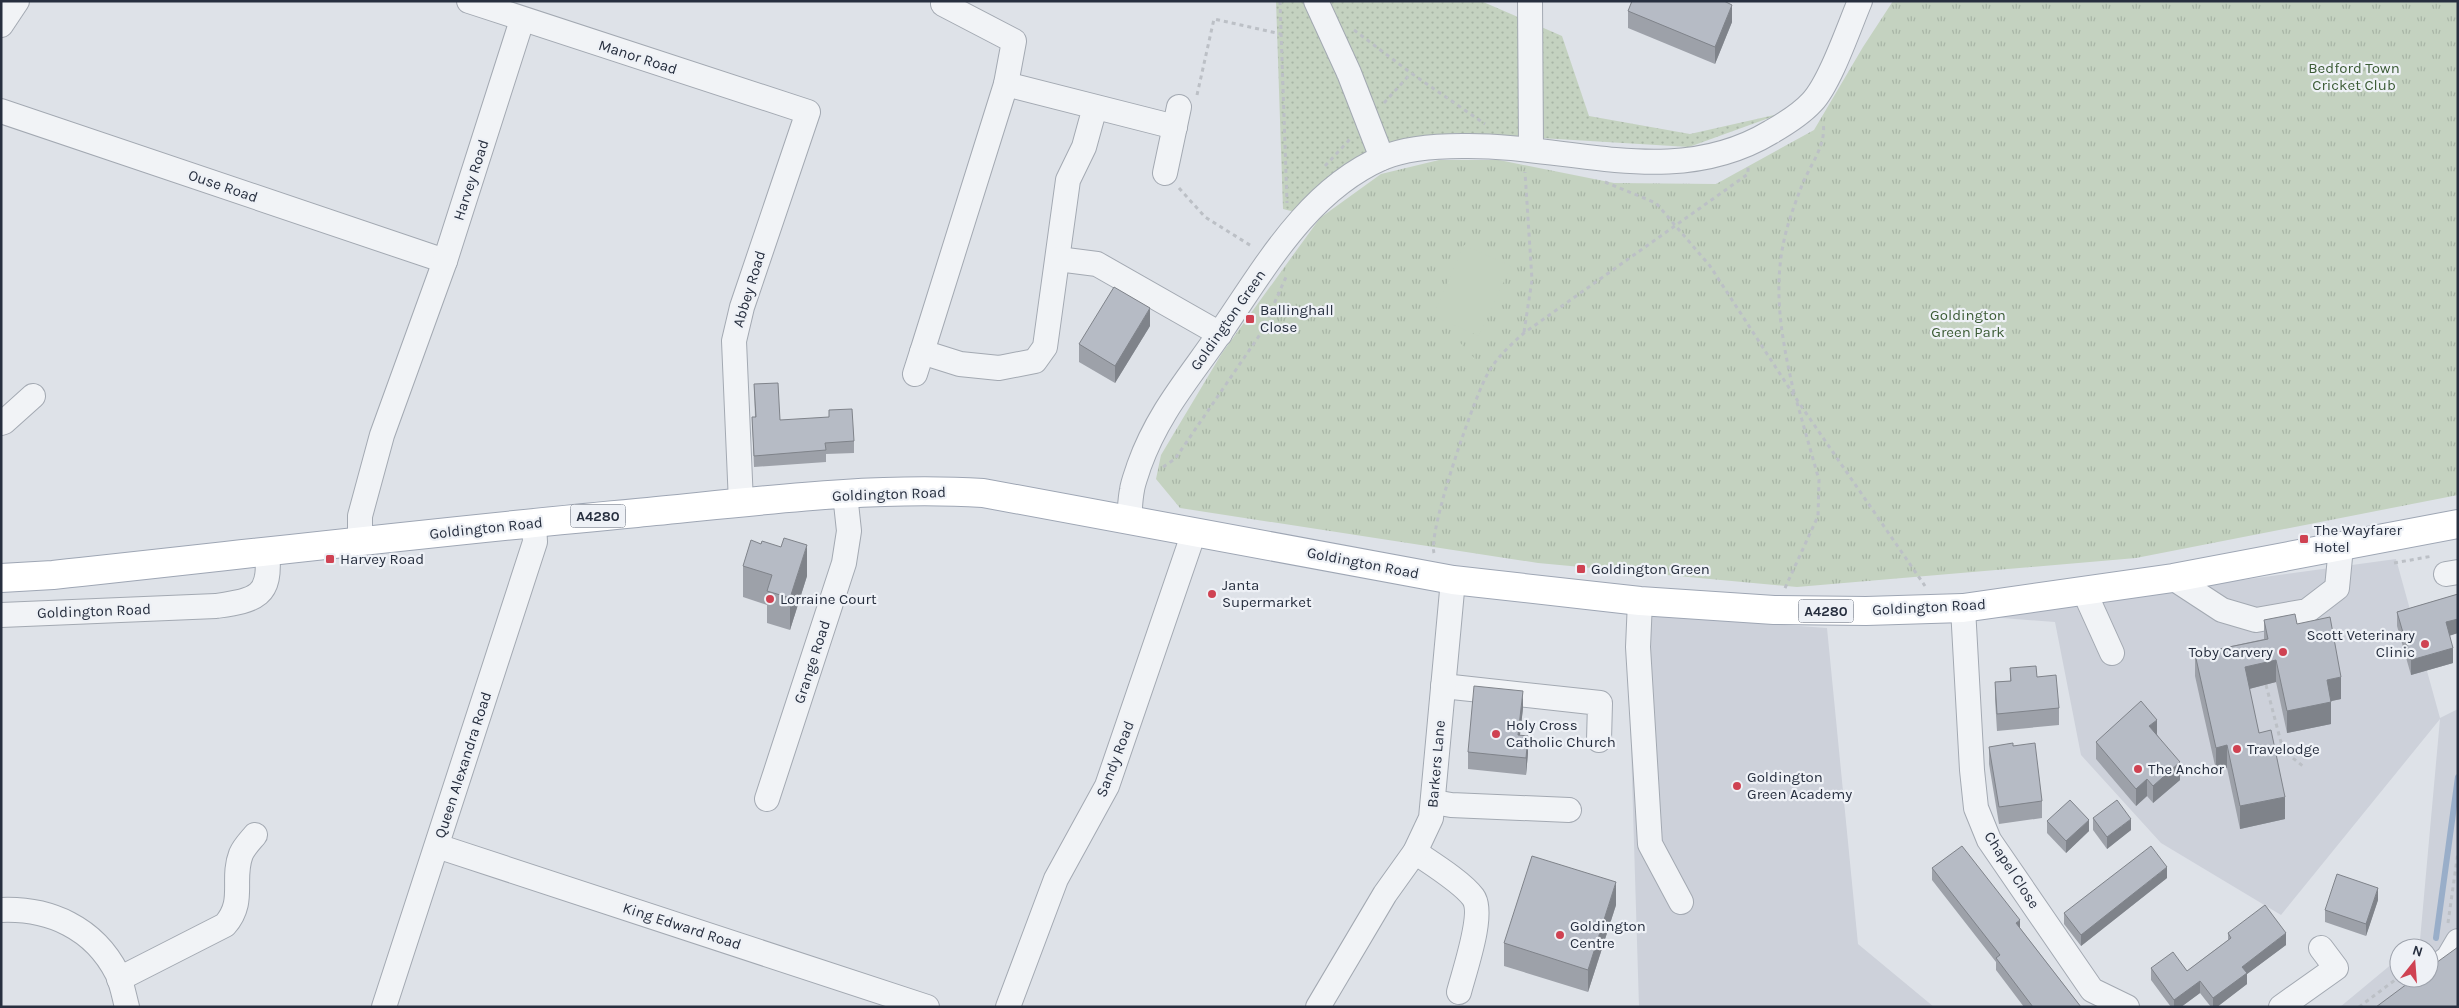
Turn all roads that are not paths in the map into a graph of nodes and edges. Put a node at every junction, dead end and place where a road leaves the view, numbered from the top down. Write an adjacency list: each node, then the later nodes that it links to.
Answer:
1 (17, 1): 8 (street)
2 (469, 1): 7 (street, Manor Road)
3 (944, 1): 9 (street)
4 (1316, 1): 14 (street)
5 (1530, 1): 13 (street)
6 (1860, 1): 13 (street, Goldington Green)
7 (522, 20): 12 (street, Manor Road); 17 (street, Harvey Road)
8 (1, 25)
9 (1006, 84): 10 (street); 19 (street)
10 (1095, 107): 15 (street); 16 (street)
11 (1, 112): 17 (street, Ouse Road)
12 (808, 112): 24 (street, Abbey Road)
13 (1527, 150): 14 (street, Goldington Green)
14 (1382, 158): 18 (street, Goldington Green)
15 (1165, 173)
16 (1058, 258): 18 (street); 19 (street)
17 (445, 261): 29 (street, Harvey Road)
18 (1220, 334): 25 (street, Goldington Green)
19 (922, 352): 20 (street)
20 (915, 374)
21 (33, 396): 22 (street)
22 (1, 423)
23 (845, 494): 24 (main road, Goldington Road / A4280); 25 (main road, Goldington Road / A4280); 42 (street, Grange Road)
24 (741, 503): 26 (main road, Goldington Road / A4280)
25 (1129, 520): 28 (main road, Goldington Road / A4280)
26 (534, 523): 29 (main road, Goldington Road / A4280); 46 (street, Queen Alexandra Road)
27 (2458, 524): 30 (main road, Goldington Road / A4280)
28 (1194, 532): 34 (main road, Goldington Road / A4280); 58 (street, Sandy Road)
29 (360, 541): 31 (main road, Goldington Road / A4280)
30 (2341, 547): 33 (main road, Goldington Road / A4280); 33 (street)
31 (267, 552): 32 (main road, Goldington Road / A4280); 38 (street, Goldington Road)
32 (1, 578)
33 (2173, 578): 35 (main road, Goldington Road / A4280)
34 (1453, 580): 36 (main road, Goldington Road / A4280); 40 (street, Barkers Lane)
35 (2084, 590): 37 (main road, Goldington Road / A4280); 39 (street)
36 (1640, 600): 37 (main road, Goldington Road / A4280); 48 (street)
37 (1952, 608): 60 (street, Chapel Close)
38 (1, 615)
39 (2112, 653)
40 (1443, 686): 41 (street); 43 (street, Barkers Lane)
41 (1599, 740)
42 (767, 799)
43 (1434, 802): 44 (street); 47 (street, Barkers Lane)
44 (1569, 810)
45 (255, 835): 53 (street)
46 (437, 846): 56 (street, Queen Alexandra Road); 57 (street, King Edward Road)
47 (1415, 852): 54 (street); 59 (street, Barkers Lane)
48 (1681, 902)
49 (1, 910): 53 (street)
50 (2453, 933): 52 (street)
51 (2321, 948): 61 (street)
52 (2439, 964)
53 (119, 979): 55 (street)
54 (1459, 992)
55 (127, 1007)
56 (384, 1007)
57 (926, 1007)
58 (1008, 1007)
59 (1318, 1007)
60 (2127, 1007)
61 (2281, 1007)

